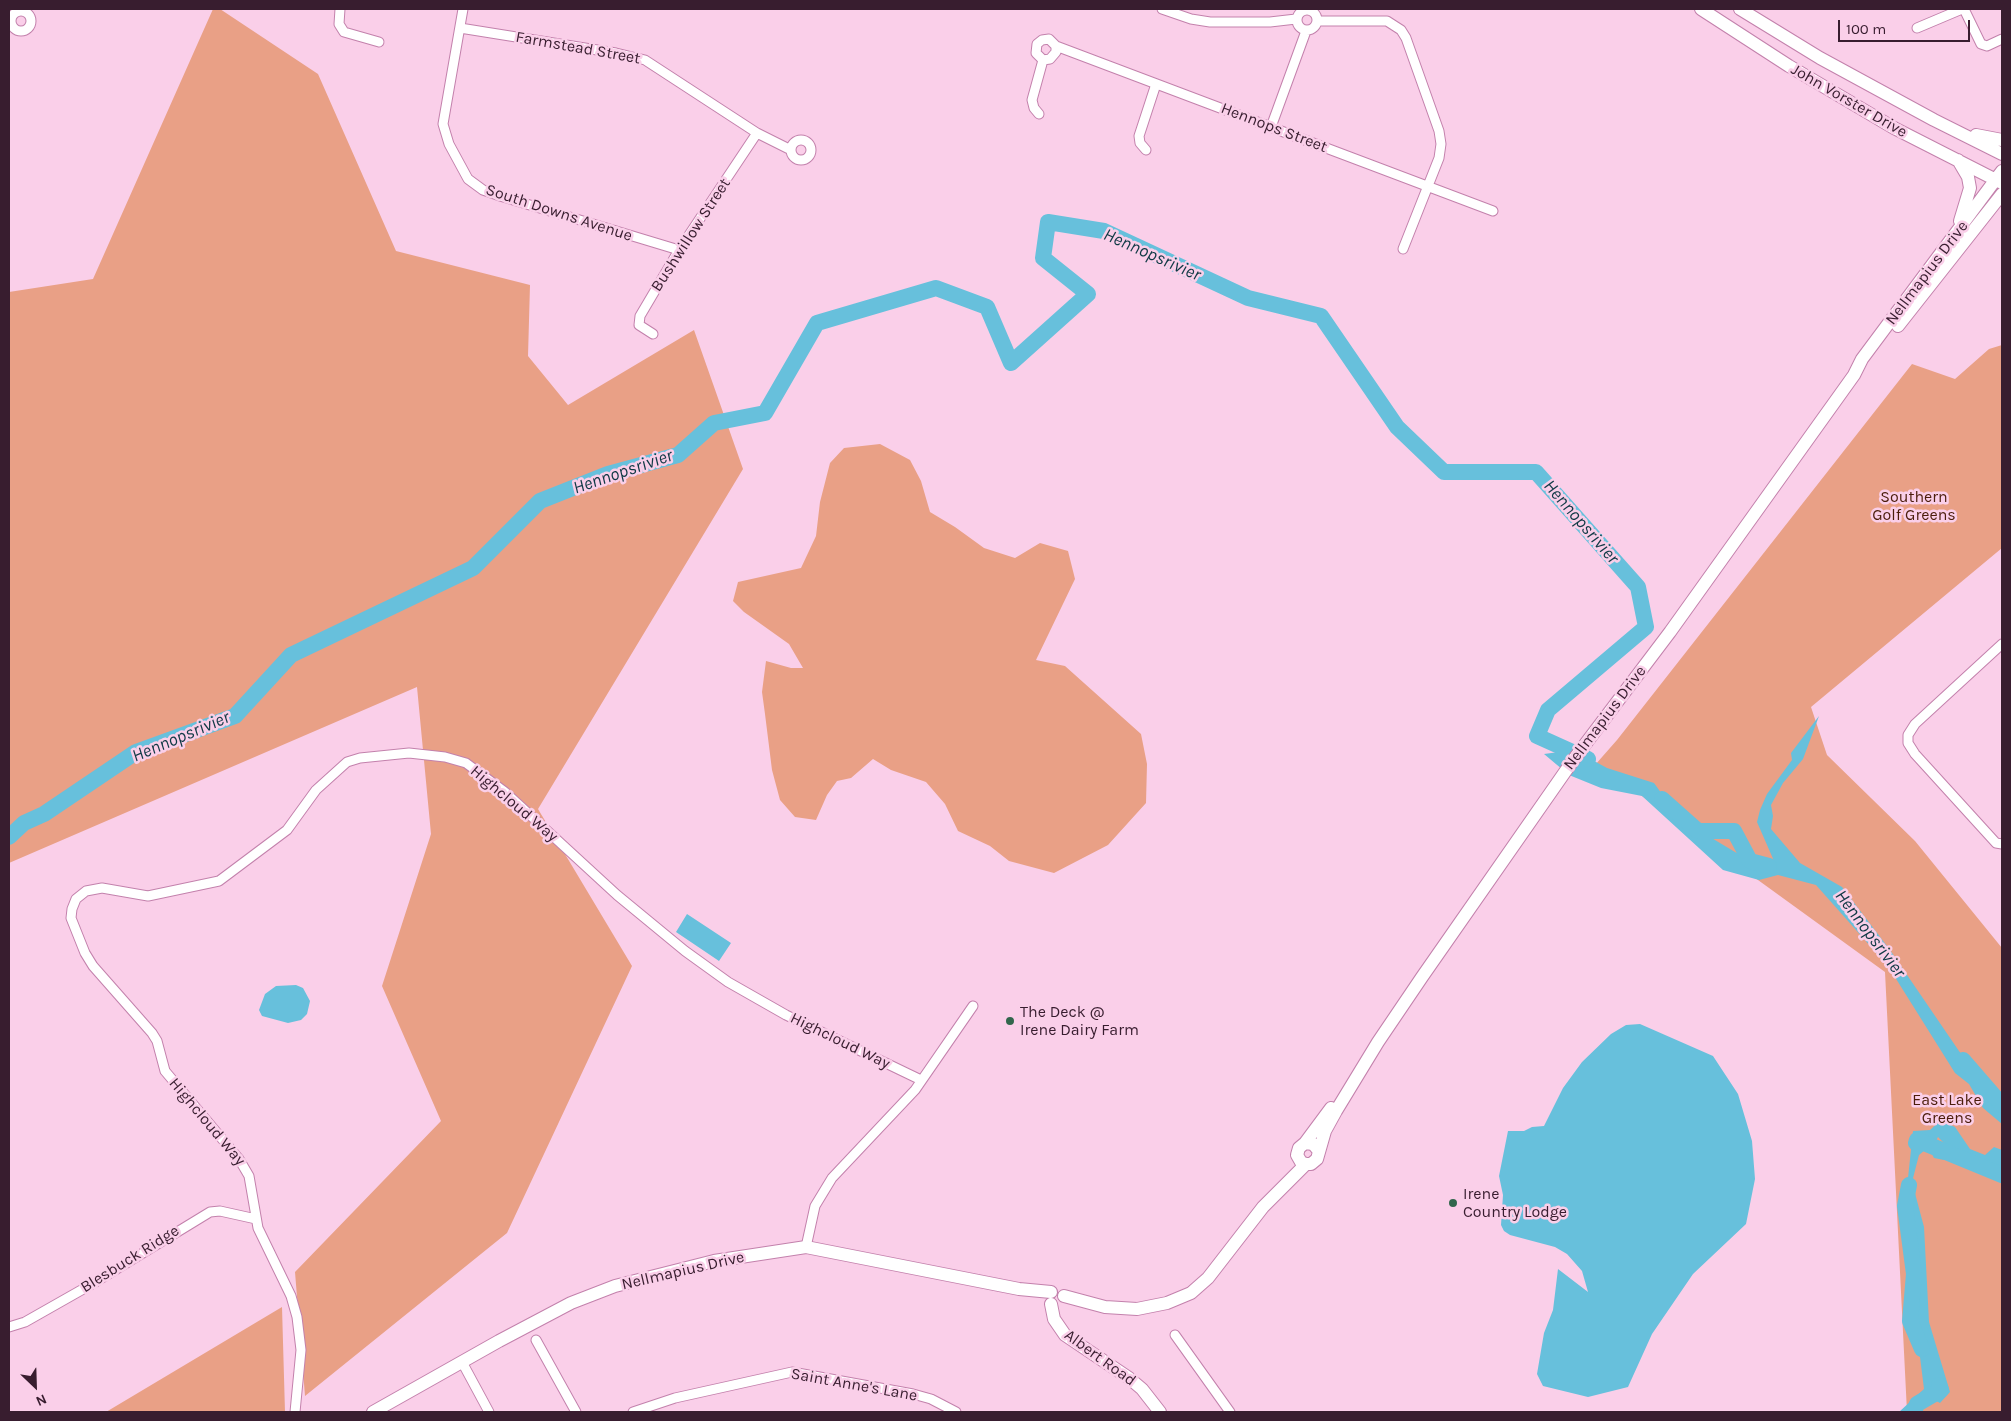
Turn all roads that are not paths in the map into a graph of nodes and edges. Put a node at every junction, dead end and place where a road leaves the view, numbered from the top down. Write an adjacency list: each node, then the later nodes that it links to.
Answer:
1 (340, 9): 16 (street)
2 (463, 9): 11 (street, South Downs Avenue)
3 (1162, 9): 9 (street)
4 (1307, 9): 9 (street); 10 (street)
5 (1701, 9): 28 (main road, John Vorster Drive)
6 (1740, 9): 22 (main road, John Vorster Drive)
7 (1963, 9): 12 (street); 15 (street)
8 (25, 10): 13 (street); 13 (street)
9 (1296, 19): 14 (street)
10 (1317, 21): 14 (street); 30 (street)
11 (460, 28): 23 (street, Farmstead Street); 36 (street, South Downs Avenue)
12 (1918, 28)
13 (10, 29)
14 (1306, 31): 21 (street)
15 (2002, 39)
16 (379, 42)
17 (1056, 46): 18 (street); 18 (street, Hennops Street); 19 (street, Hennops Street)
18 (1043, 60): 20 (street)
19 (1156, 84): 21 (street, Hennops Street); 26 (street)
20 (1039, 114)
21 (1271, 127): 30 (street, Hennops Street)
22 (1959, 132): 24 (main road); 27 (main road, John Vorster Drive)
23 (757, 133): 25 (street, Farmstead Street); 36 (street, Bushwillow Street)
24 (2002, 140)
25 (791, 150)
26 (1146, 150)
27 (2002, 154)
28 (1958, 160): 29 (main road, John Vorster Drive); 34 (main road)
29 (2000, 178): 34 (main road, Nellmapius Drive)
30 (1427, 186): 33 (street, Hennops Street); 35 (street)
31 (2002, 194): 34 (main road, Nellmapius Drive)
32 (2002, 208): 34 (main road)
33 (1492, 211)
34 (1956, 244): 41 (main road, Nellmapius Drive)
35 (1403, 249)
36 (679, 250): 37 (street, Bushwillow Street)
37 (653, 334)
38 (2002, 644): 39 (street)
39 (2002, 844)
40 (973, 1006): 42 (street)
41 (1363, 1066): 43 (main road, Nellmapius Drive); 44 (main road, Nellmapius Drive)
42 (921, 1080): 46 (street, Highcloud Way); 47 (street)
43 (1305, 1143): 44 (main road); 45 (main road)
44 (1318, 1150): 45 (main road)
45 (1301, 1160): 48 (main road, Nellmapius Drive)
46 (256, 1219): 49 (street, Blesbuck Ridge); 53 (street, Highcloud Way)
47 (806, 1247): 48 (main road, Nellmapius Drive); 52 (main road, Nellmapius Drive)
48 (1056, 1300): 59 (main road, Albert Road)
49 (9, 1327)
50 (1175, 1335): 60 (street)
51 (536, 1340): 56 (street)
52 (462, 1362): 54 (main road, Nellmapius Drive); 55 (street)
53 (295, 1412)
54 (373, 1412)
55 (490, 1412)
56 (576, 1412)
57 (634, 1412): 58 (street, Saint Anne's Lane)
58 (956, 1412)
59 (1160, 1412)
60 (1230, 1412)

